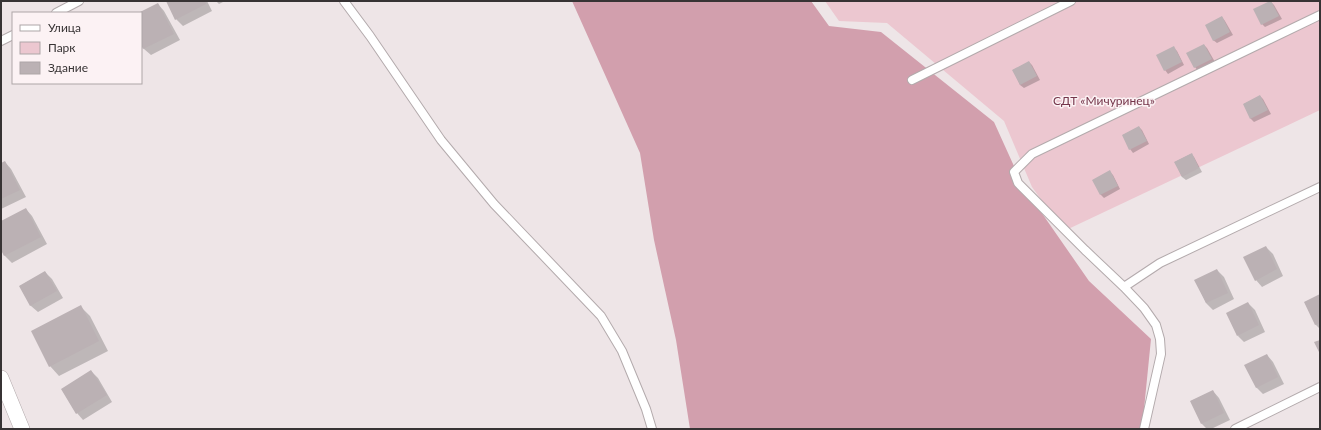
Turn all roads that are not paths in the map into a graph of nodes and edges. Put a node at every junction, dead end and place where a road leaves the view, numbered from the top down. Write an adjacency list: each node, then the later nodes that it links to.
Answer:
1 (79, 1): 4 (lane)
2 (344, 1): 14 (lane)
3 (1071, 1): 8 (lane)
4 (58, 12)
5 (1320, 15): 10 (lane)
6 (12, 36): 7 (lane)
7 (1, 42)
8 (912, 80)
9 (1320, 187): 10 (lane)
10 (1124, 287): 15 (lane)
11 (1, 378): 13 (street)
12 (1320, 387): 16 (lane)
13 (22, 429)
14 (652, 429)
15 (1144, 429)
16 (1235, 429)

